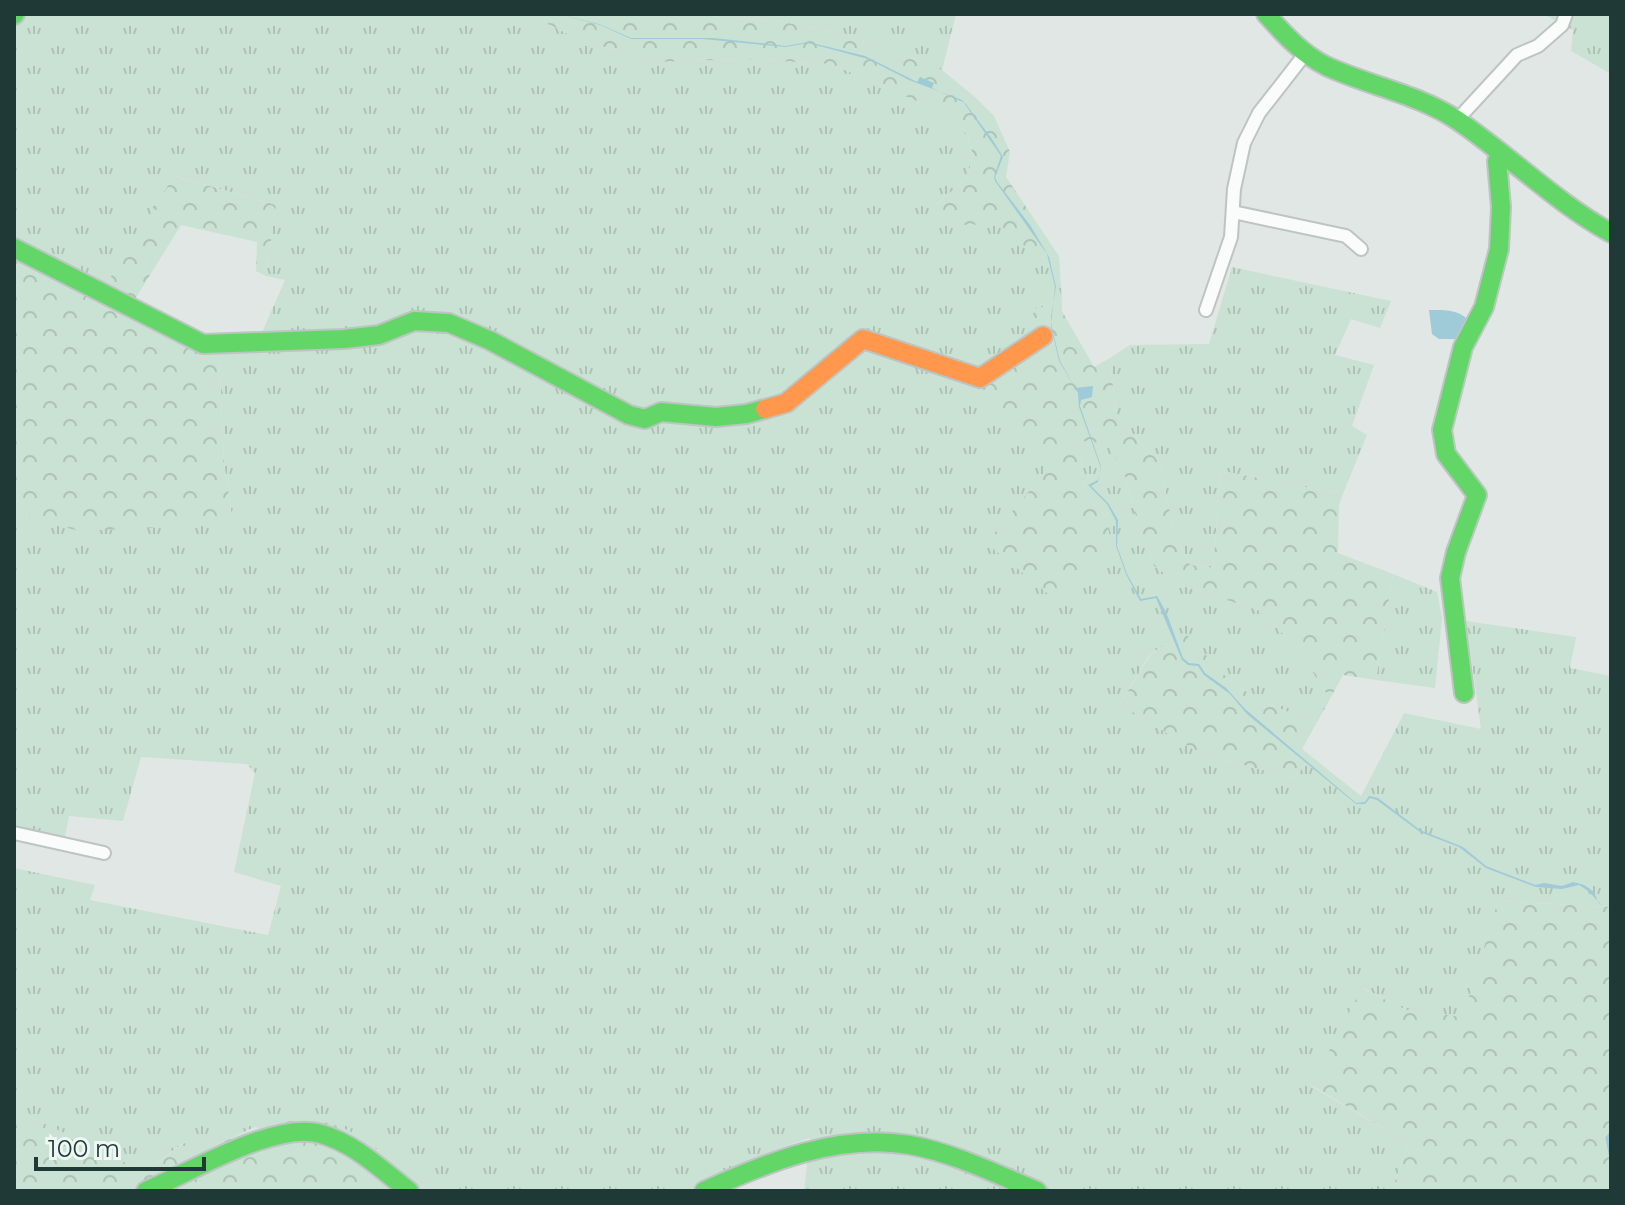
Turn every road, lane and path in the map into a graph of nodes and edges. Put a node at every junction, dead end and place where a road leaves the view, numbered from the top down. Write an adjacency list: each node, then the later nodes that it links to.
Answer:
1 (1266, 14): 3 (street)
2 (1566, 14): 4 (street)
3 (1305, 54): 4 (street); 6 (street)
4 (1457, 120): 5 (street)
5 (1500, 154): 7 (street); 12 (street)
6 (1233, 212): 9 (street); 10 (street)
7 (1611, 233)
8 (14, 248): 11 (street)
9 (1361, 249)
10 (1206, 310)
11 (1043, 336)
12 (1464, 693)
13 (14, 833): 14 (street)
14 (104, 853)
15 (146, 1191): 16 (street)
16 (409, 1191)
17 (704, 1191): 18 (street)
18 (1037, 1191)

